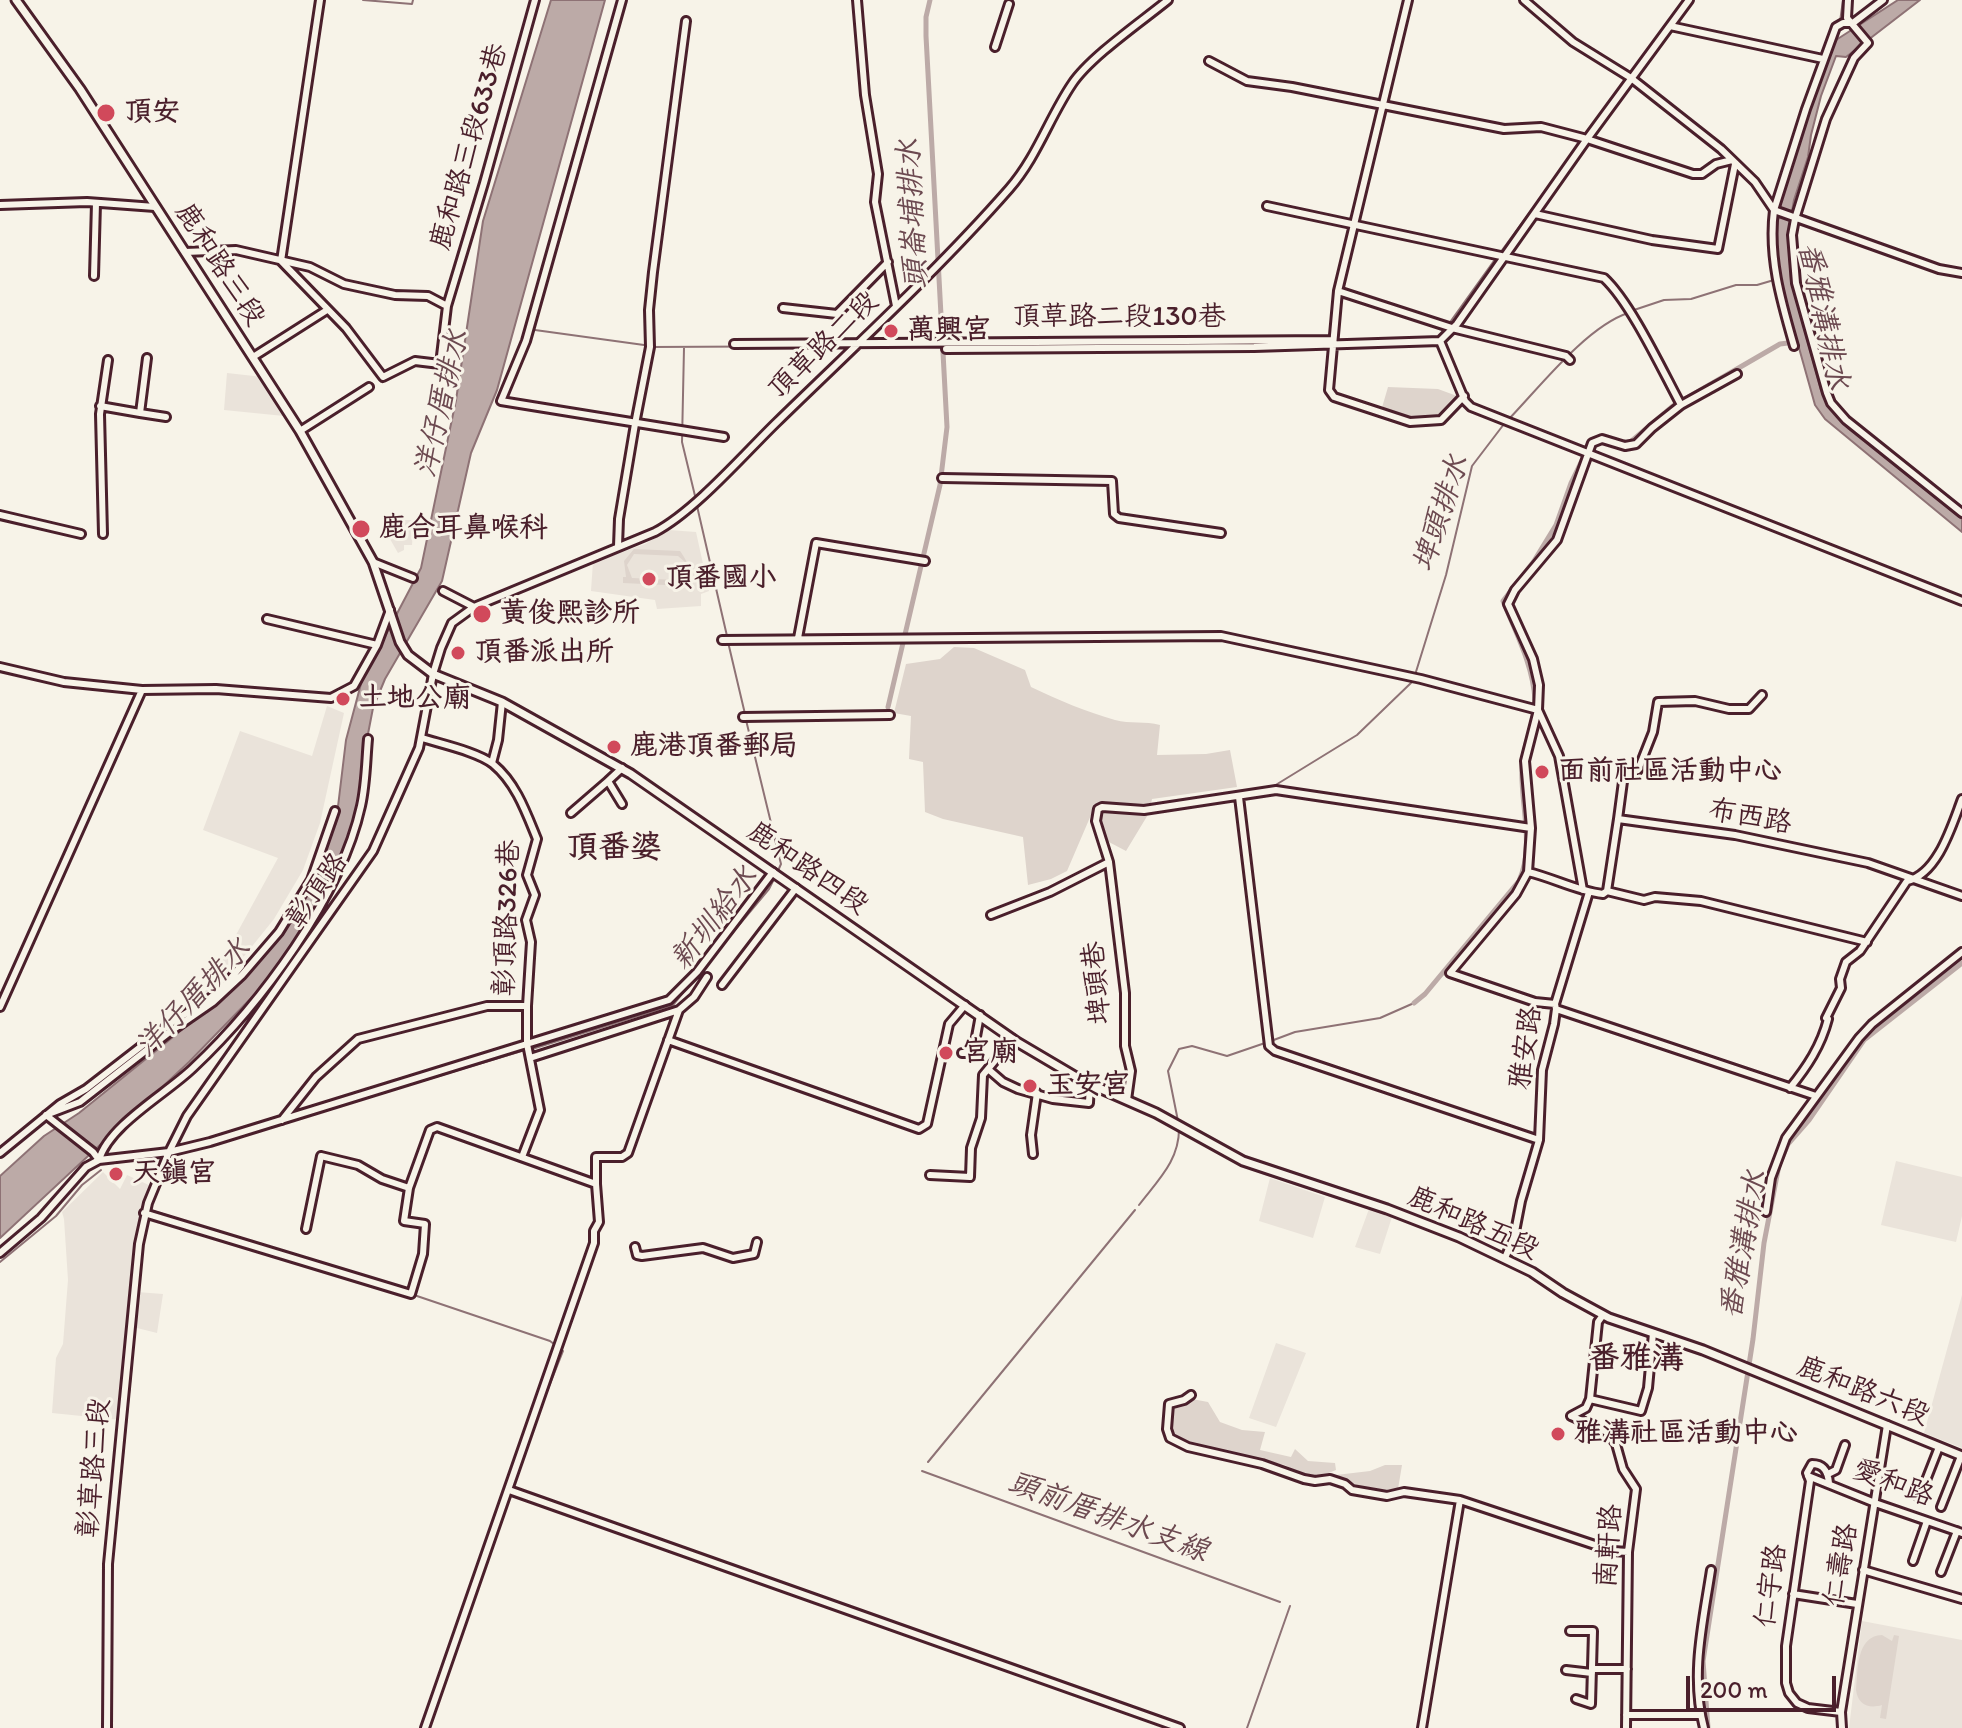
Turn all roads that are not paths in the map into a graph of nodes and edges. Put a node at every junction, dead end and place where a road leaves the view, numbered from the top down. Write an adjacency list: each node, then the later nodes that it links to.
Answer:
1 (16, 0): 26 (main road, 鹿和路三段)
2 (320, 0): 33 (street)
3 (535, 0): 38 (street, 鹿和路三段633巷)
4 (622, 0): 60 (street)
5 (857, 0): 34 (street)
6 (1168, 0): 39 (street, 頂草路二段)
7 (1408, 0): 20 (street)
8 (1524, 0): 19 (street)
9 (1689, 0): 15 (street)
10 (1848, 0): 14 (street)
11 (1883, 0): 14 (street)
12 (1009, 4): 16 (street)
13 (686, 21): 60 (street)
14 (1853, 23): 17 (street); 29 (street)
15 (1670, 26): 17 (street); 19 (street)
16 (995, 47)
17 (1823, 59): 27 (street)
18 (1209, 61): 20 (street)
19 (1631, 78): 21 (street); 22 (street)
20 (1381, 104): 21 (street); 30 (street)
21 (1587, 139): 22 (street); 28 (street)
22 (1734, 162): 27 (street); 28 (street)
23 (96, 203): 24 (street); 26 (street); 36 (street)
24 (0, 205)
25 (1267, 206): 30 (street)
26 (155, 207): 31 (main road, 鹿和路三段)
27 (1774, 210): 29 (street); 47 (street)
28 (1535, 214): 32 (street)
29 (1795, 219): 35 (street); 65 (street)
30 (1354, 224): 32 (street); 37 (street)
31 (185, 252): 33 (street); 49 (main road, 鹿和路三段)
32 (1503, 257): 42 (street); 56 (street)
33 (281, 261): 38 (street); 41 (street)
34 (888, 262): 39 (street); 40 (street)
35 (1962, 273)
36 (94, 276)
37 (1338, 291): 42 (street); 44 (street)
38 (447, 306): 41 (street, 鹿和路三段633巷)
39 (896, 306): 45 (street, 頂草路二段)
40 (783, 308)
41 (327, 310): 49 (street)
42 (1452, 328): 43 (street); 51 (street)
43 (1440, 341): 44 (street); 55 (street)
44 (1333, 342): 45 (street, 頂草路二段130巷); 48 (street); 55 (street)
45 (858, 343): 46 (street, 頂草路二段130巷); 70 (street, 頂草路二段)
46 (734, 344)
47 (1794, 346)
48 (946, 349)
49 (253, 357): 61 (main road, 鹿和路三段)
50 (147, 358): 58 (street)
51 (1568, 358)
52 (108, 360): 57 (street)
53 (1737, 374): 56 (street)
54 (369, 387): 61 (street)
55 (1464, 396): 63 (street)
56 (1680, 403): 63 (street)
57 (100, 406): 58 (street); 69 (street)
58 (140, 413): 59 (street)
59 (166, 417)
60 (635, 424): 62 (street); 70 (street)
61 (300, 431): 72 (main road, 鹿和路三段)
62 (724, 437)
63 (1588, 455): 75 (street); 88 (street)
64 (942, 478): 67 (street)
65 (1962, 513)
66 (0, 515): 68 (street)
67 (1221, 533)
68 (81, 534)
69 (103, 534)
70 (618, 546): 76 (street, 頂草路二段)
71 (922, 561): 79 (street)
72 (373, 562): 73 (street); 77 (main road, 鹿和路三段)
73 (413, 578)
74 (443, 591): 76 (street)
75 (1962, 601)
76 (474, 607): 84 (street, 彰頂路)
77 (391, 614): 81 (street); 82 (main road, 鹿和路三段)
78 (267, 619): 81 (street)
79 (798, 638): 80 (street); 88 (street)
80 (722, 640)
81 (377, 645): 85 (street)
82 (408, 655): 84 (main road, 鹿和路四段)
83 (0, 667): 85 (street)
84 (433, 674): 87 (main road, 鹿和路四段); 91 (street, 彰頂路)
85 (142, 690): 120 (street)
86 (1762, 695): 101 (street)
87 (502, 702): 93 (street); 94 (main road, 鹿和路四段)
88 (1538, 710): 102 (street); 108 (street, 雅安路)
89 (890, 715): 90 (street)
90 (743, 717)
91 (422, 738): 93 (street); 139 (street, 彰頂路)
92 (368, 739): 141 (street)
93 (492, 763): 118 (street, 彰頂路326巷)
94 (622, 768): 95 (street); 104 (main road, 鹿和路四段)
95 (608, 781): 98 (street); 100 (street)
96 (1239, 797): 102 (street); 103 (street, 埤頭巷); 136 (street)
97 (1962, 799): 106 (street)
98 (622, 804)
99 (335, 811): 133 (street)
100 (571, 813)
101 (1618, 819): 106 (street, 布西路); 109 (street)
102 (1531, 828): 105 (street)
103 (1109, 862): 111 (street); 132 (street, 埤頭巷)
104 (773, 872): 107 (main road, 鹿和路四段); 125 (street)
105 (1528, 872): 108 (street); 119 (street)
106 (1916, 879): 110 (street, 布西路); 112 (street)
107 (796, 888): 116 (street); 117 (main road, 鹿和路四段)
108 (1586, 891): 109 (street); 119 (street, 雅安路)
109 (1607, 891): 112 (street)
110 (1962, 896)
111 (991, 915)
112 (1867, 942): 129 (street)
113 (1962, 952): 131 (street)
114 (241, 966): 133 (street)
115 (707, 977): 121 (street)
116 (722, 985)
117 (965, 1005): 122 (main road, 鹿和路四段); 124 (street)
118 (527, 1006): 125 (street, 彰頂路326巷); 134 (street)
119 (1556, 1006): 129 (street); 136 (street, 雅安路)
120 (0, 1007)
121 (679, 1010): 124 (street); 125 (street)
122 (980, 1015): 123 (main road, 鹿和路四段); 126 (street)
123 (1013, 1039): 127 (street); 128 (main road, 鹿和路四段)
124 (668, 1040): 143 (street)
125 (528, 1050): 134 (street); 140 (street, 彰頂路326巷)
126 (962, 1053)
127 (988, 1069): 130 (street); 142 (street)
128 (1090, 1084): 130 (street); 132 (main road, 鹿和路四段)
129 (1790, 1088): 131 (street)
130 (1037, 1093): 138 (street)
131 (1816, 1096): 145 (street)
132 (1127, 1100): 135 (main road, 鹿和路四段)
133 (46, 1115): 137 (street); 141 (street)
134 (282, 1120): 139 (street)
135 (1180, 1126): 151 (main road, 鹿和路五段)
136 (1539, 1140): 151 (street, 雅安路)
137 (0, 1153)
138 (1033, 1154)
139 (168, 1155): 141 (street); 146 (street, 彰頂路)
140 (522, 1157): 143 (street); 144 (street)
141 (99, 1160): 150 (street)
142 (930, 1175)
143 (596, 1184): 164 (street)
144 (409, 1188): 146 (street); 147 (street)
145 (1766, 1212)
146 (144, 1213): 187 (street, 彰草路三段)
147 (306, 1229)
148 (757, 1242): 149 (street)
149 (635, 1247)
150 (0, 1253)
151 (1505, 1258): 152 (main road, 鹿和路五段)
152 (1603, 1315): 153 (main road, 鹿和路五段); 156 (street, 南軒路)
153 (1653, 1333): 154 (main road, 鹿和路五段); 156 (street)
154 (1748, 1368): 157 (main road, 鹿和路六段)
155 (1191, 1395): 166 (street)
156 (1590, 1399): 171 (street, 南軒路)
157 (1887, 1425): 159 (main road, 鹿和路六段); 167 (street, 仁壽路)
158 (1845, 1445): 161 (street)
159 (1939, 1447): 160 (main road, 鹿和路六段); 165 (street)
160 (1962, 1456): 168 (street)
161 (1828, 1474): 162 (street); 163 (street)
162 (1808, 1476): 163 (street, 愛和路); 176 (street, 仁宇路)
163 (1829, 1483): 167 (street, 愛和路)
164 (509, 1490): 188 (street); 189 (street)
165 (1919, 1498)
166 (1460, 1500): 171 (street); 190 (street)
167 (1875, 1503): 169 (street, 愛和路); 174 (street, 仁壽路)
168 (1941, 1507)
169 (1927, 1521): 170 (street, 愛和路); 172 (street)
170 (1960, 1532): 175 (street)
171 (1628, 1552): 180 (street, 南軒路)
172 (1913, 1561)
173 (1711, 1570): 186 (street)
174 (1863, 1570): 177 (street); 178 (street, 仁壽路)
175 (1941, 1572)
176 (1793, 1594): 178 (street); 184 (street, 仁宇路)
177 (1962, 1599)
178 (1857, 1604): 184 (street, 仁壽路)
179 (1570, 1631): 182 (street)
180 (1627, 1669): 182 (street); 185 (street, 南軒路)
181 (1566, 1670): 182 (street)
182 (1592, 1671): 183 (street)
183 (1576, 1699)
184 (1841, 1712): 193 (street, 仁壽路)
185 (1626, 1715): 186 (street); 191 (street, 南軒路)
186 (1701, 1715): 192 (street)
187 (107, 1728)
188 (425, 1728)
189 (1180, 1728)
190 (1422, 1728)
191 (1626, 1728)
192 (1704, 1728)
193 (1842, 1728)

